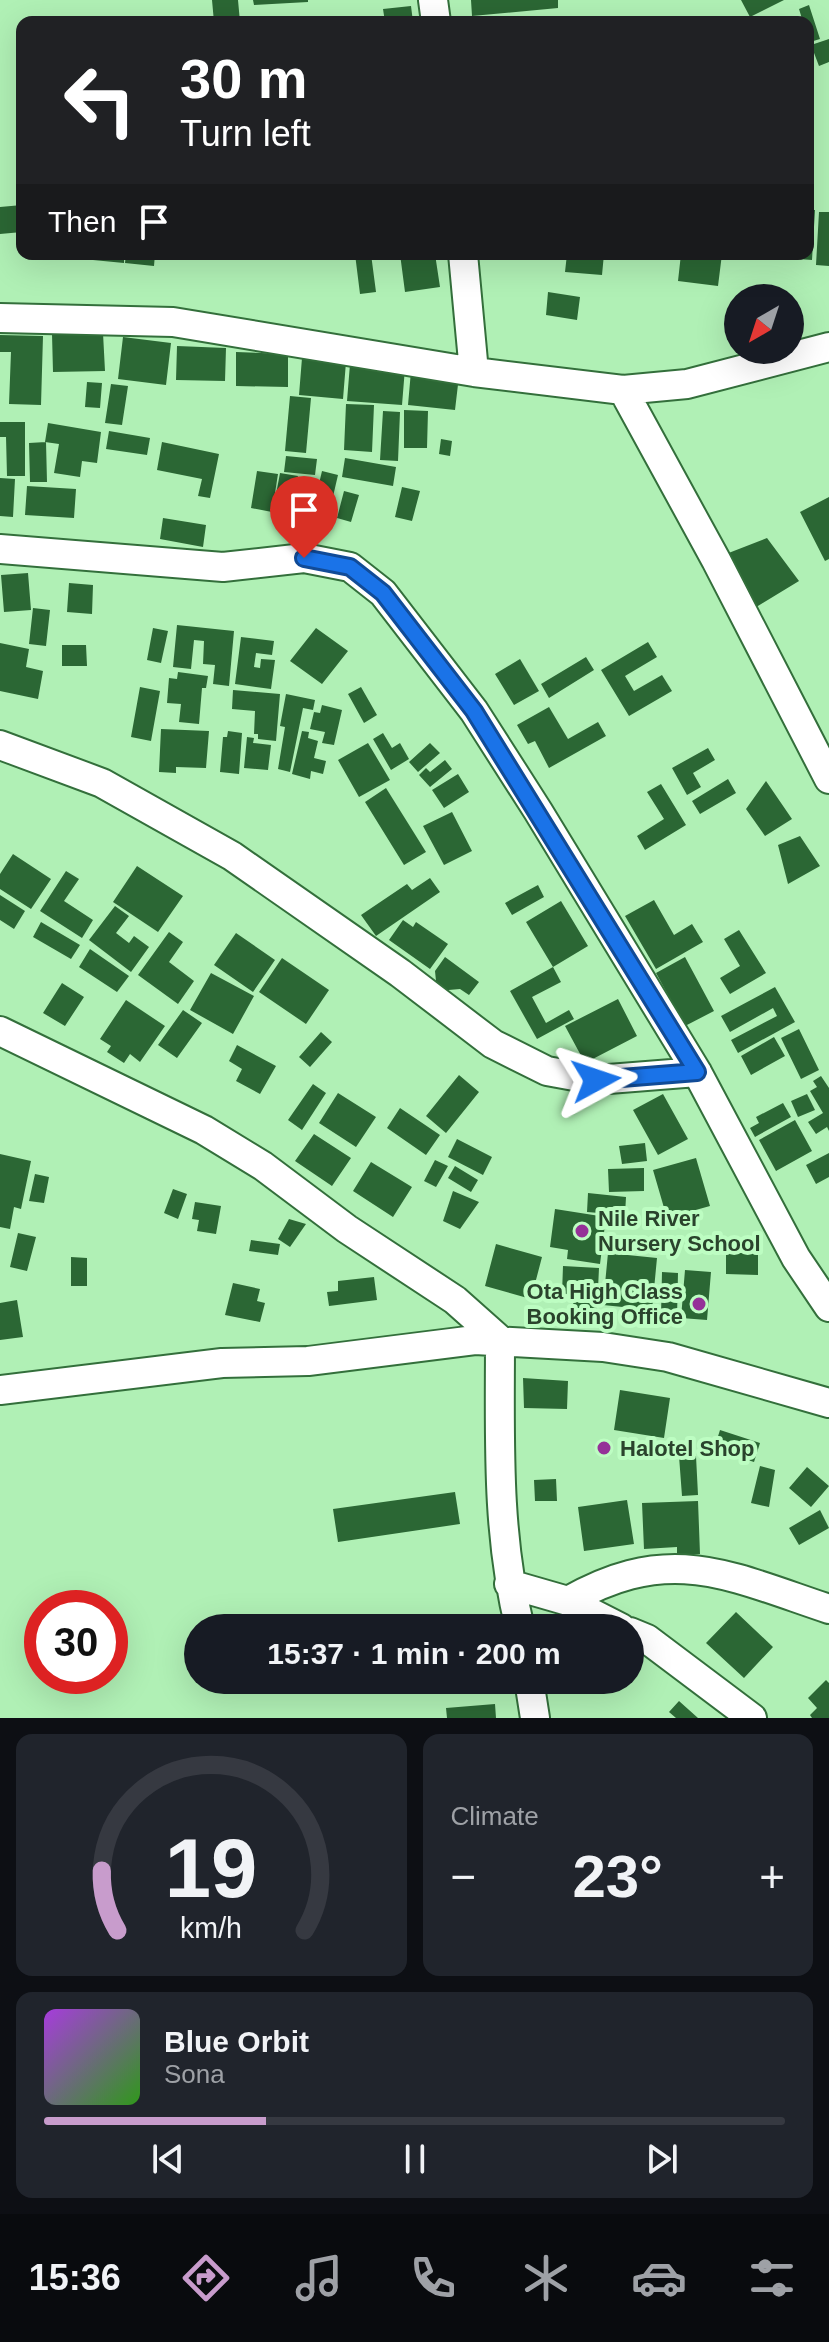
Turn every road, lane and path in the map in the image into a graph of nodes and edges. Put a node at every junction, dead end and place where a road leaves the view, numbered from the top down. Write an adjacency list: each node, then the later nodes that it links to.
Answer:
1 (464, 260): 4 (street)
2 (0, 318): 4 (street)
3 (829, 347): 5 (street)
4 (474, 372): 5 (street)
5 (623, 390): 8 (street)
6 (0, 549): 10 (street)
7 (0, 745): 10 (street)
8 (829, 779)
9 (0, 1031): 12 (street)
10 (697, 1072): 11 (street)
11 (829, 1307)
12 (500, 1340): 13 (street); 14 (street); 15 (street)
13 (0, 1390)
14 (829, 1403)
15 (509, 1584): 16 (street); 18 (street)
16 (568, 1601): 17 (street); 19 (street)
17 (829, 1609)
18 (516, 1614)
19 (594, 1614)
20 (644, 1638): 23 (street)
21 (531, 1694): 22 (street)
22 (535, 1718)
23 (752, 1718)

